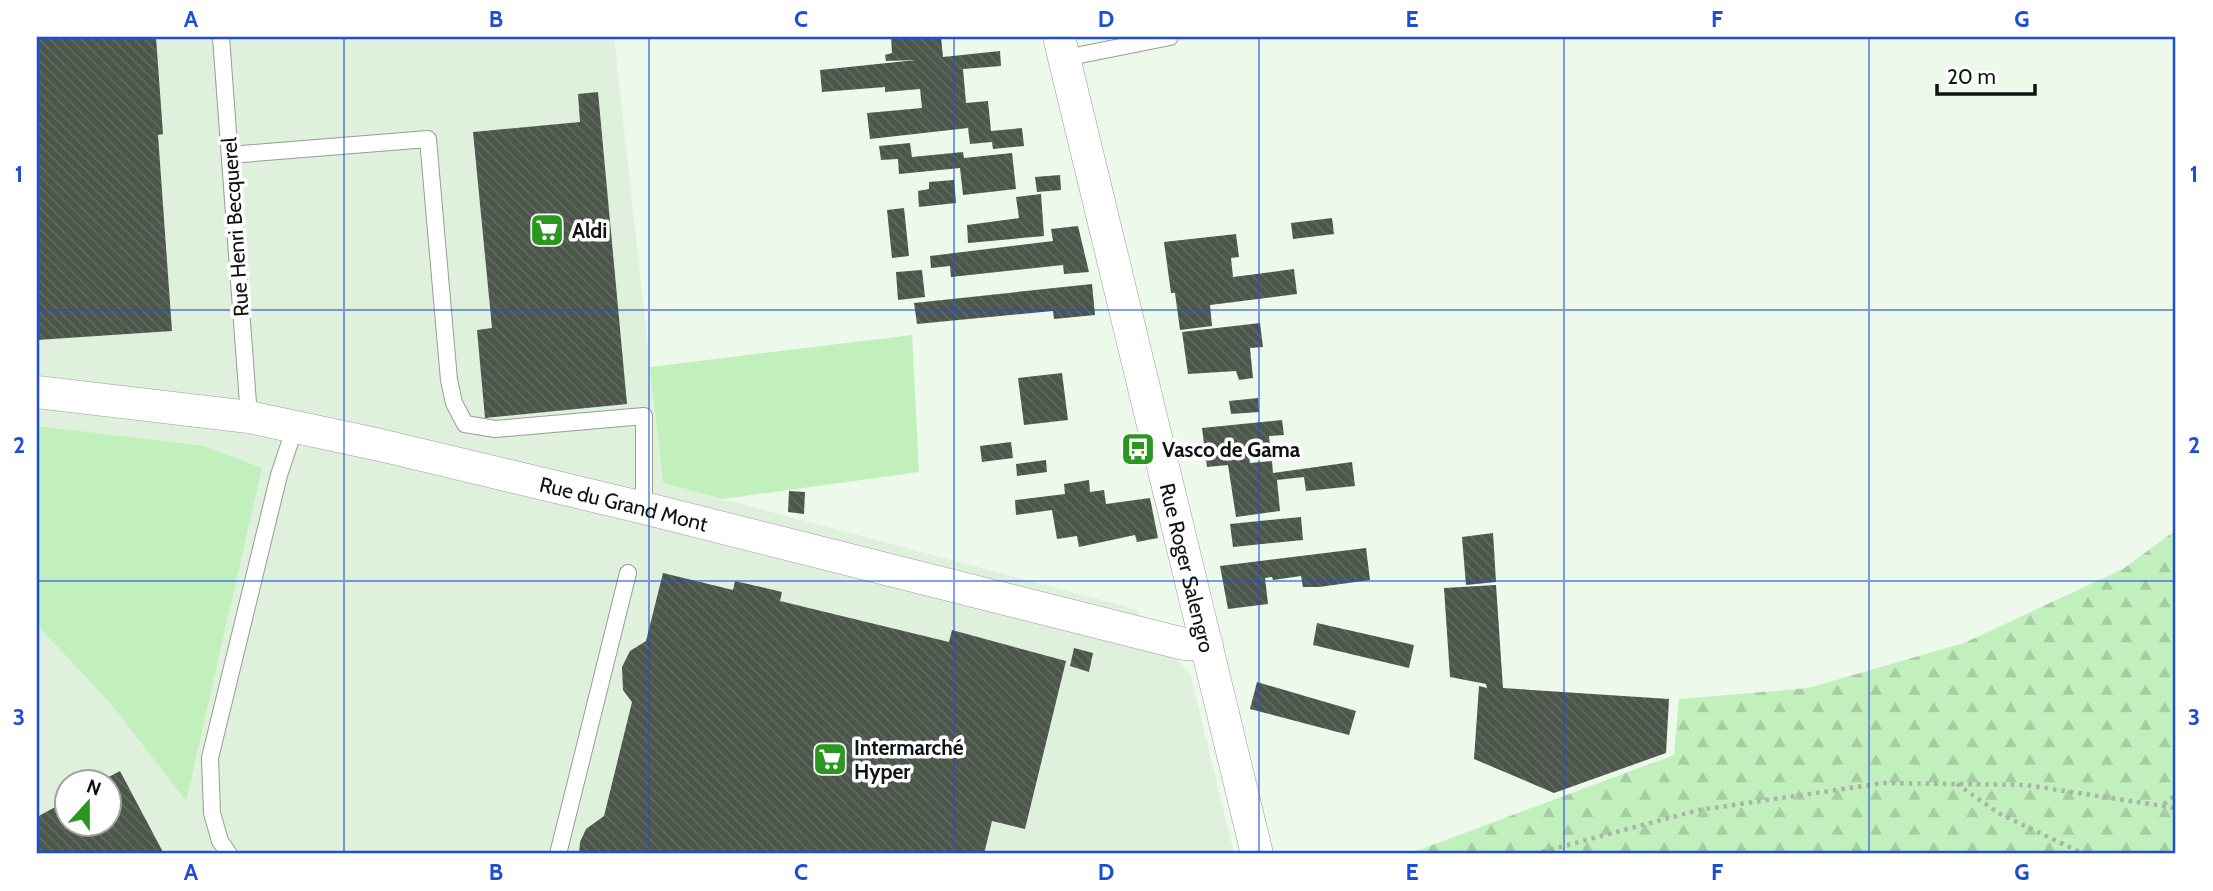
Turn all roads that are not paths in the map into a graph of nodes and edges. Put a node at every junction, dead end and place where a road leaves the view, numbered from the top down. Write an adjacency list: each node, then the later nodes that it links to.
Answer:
1 (221, 37): 4 (lane, Rue Henri Becquerel)
2 (1170, 37): 3 (lane)
3 (1062, 47): 10 (street, Rue Roger Salengro)
4 (230, 155): 6 (lane, Rue Henri Becquerel); 8 (lane)
5 (37, 392): 6 (street, Rue du Grand Mont)
6 (249, 418): 7 (street, Rue du Grand Mont)
7 (295, 427): 8 (street, Rue du Grand Mont); 11 (lane)
8 (644, 508): 10 (street, Rue du Grand Mont)
9 (628, 573): 12 (lane)
10 (1207, 645): 13 (street, Rue Roger Salengro)
11 (229, 854)
12 (558, 854)
13 (1257, 854)

